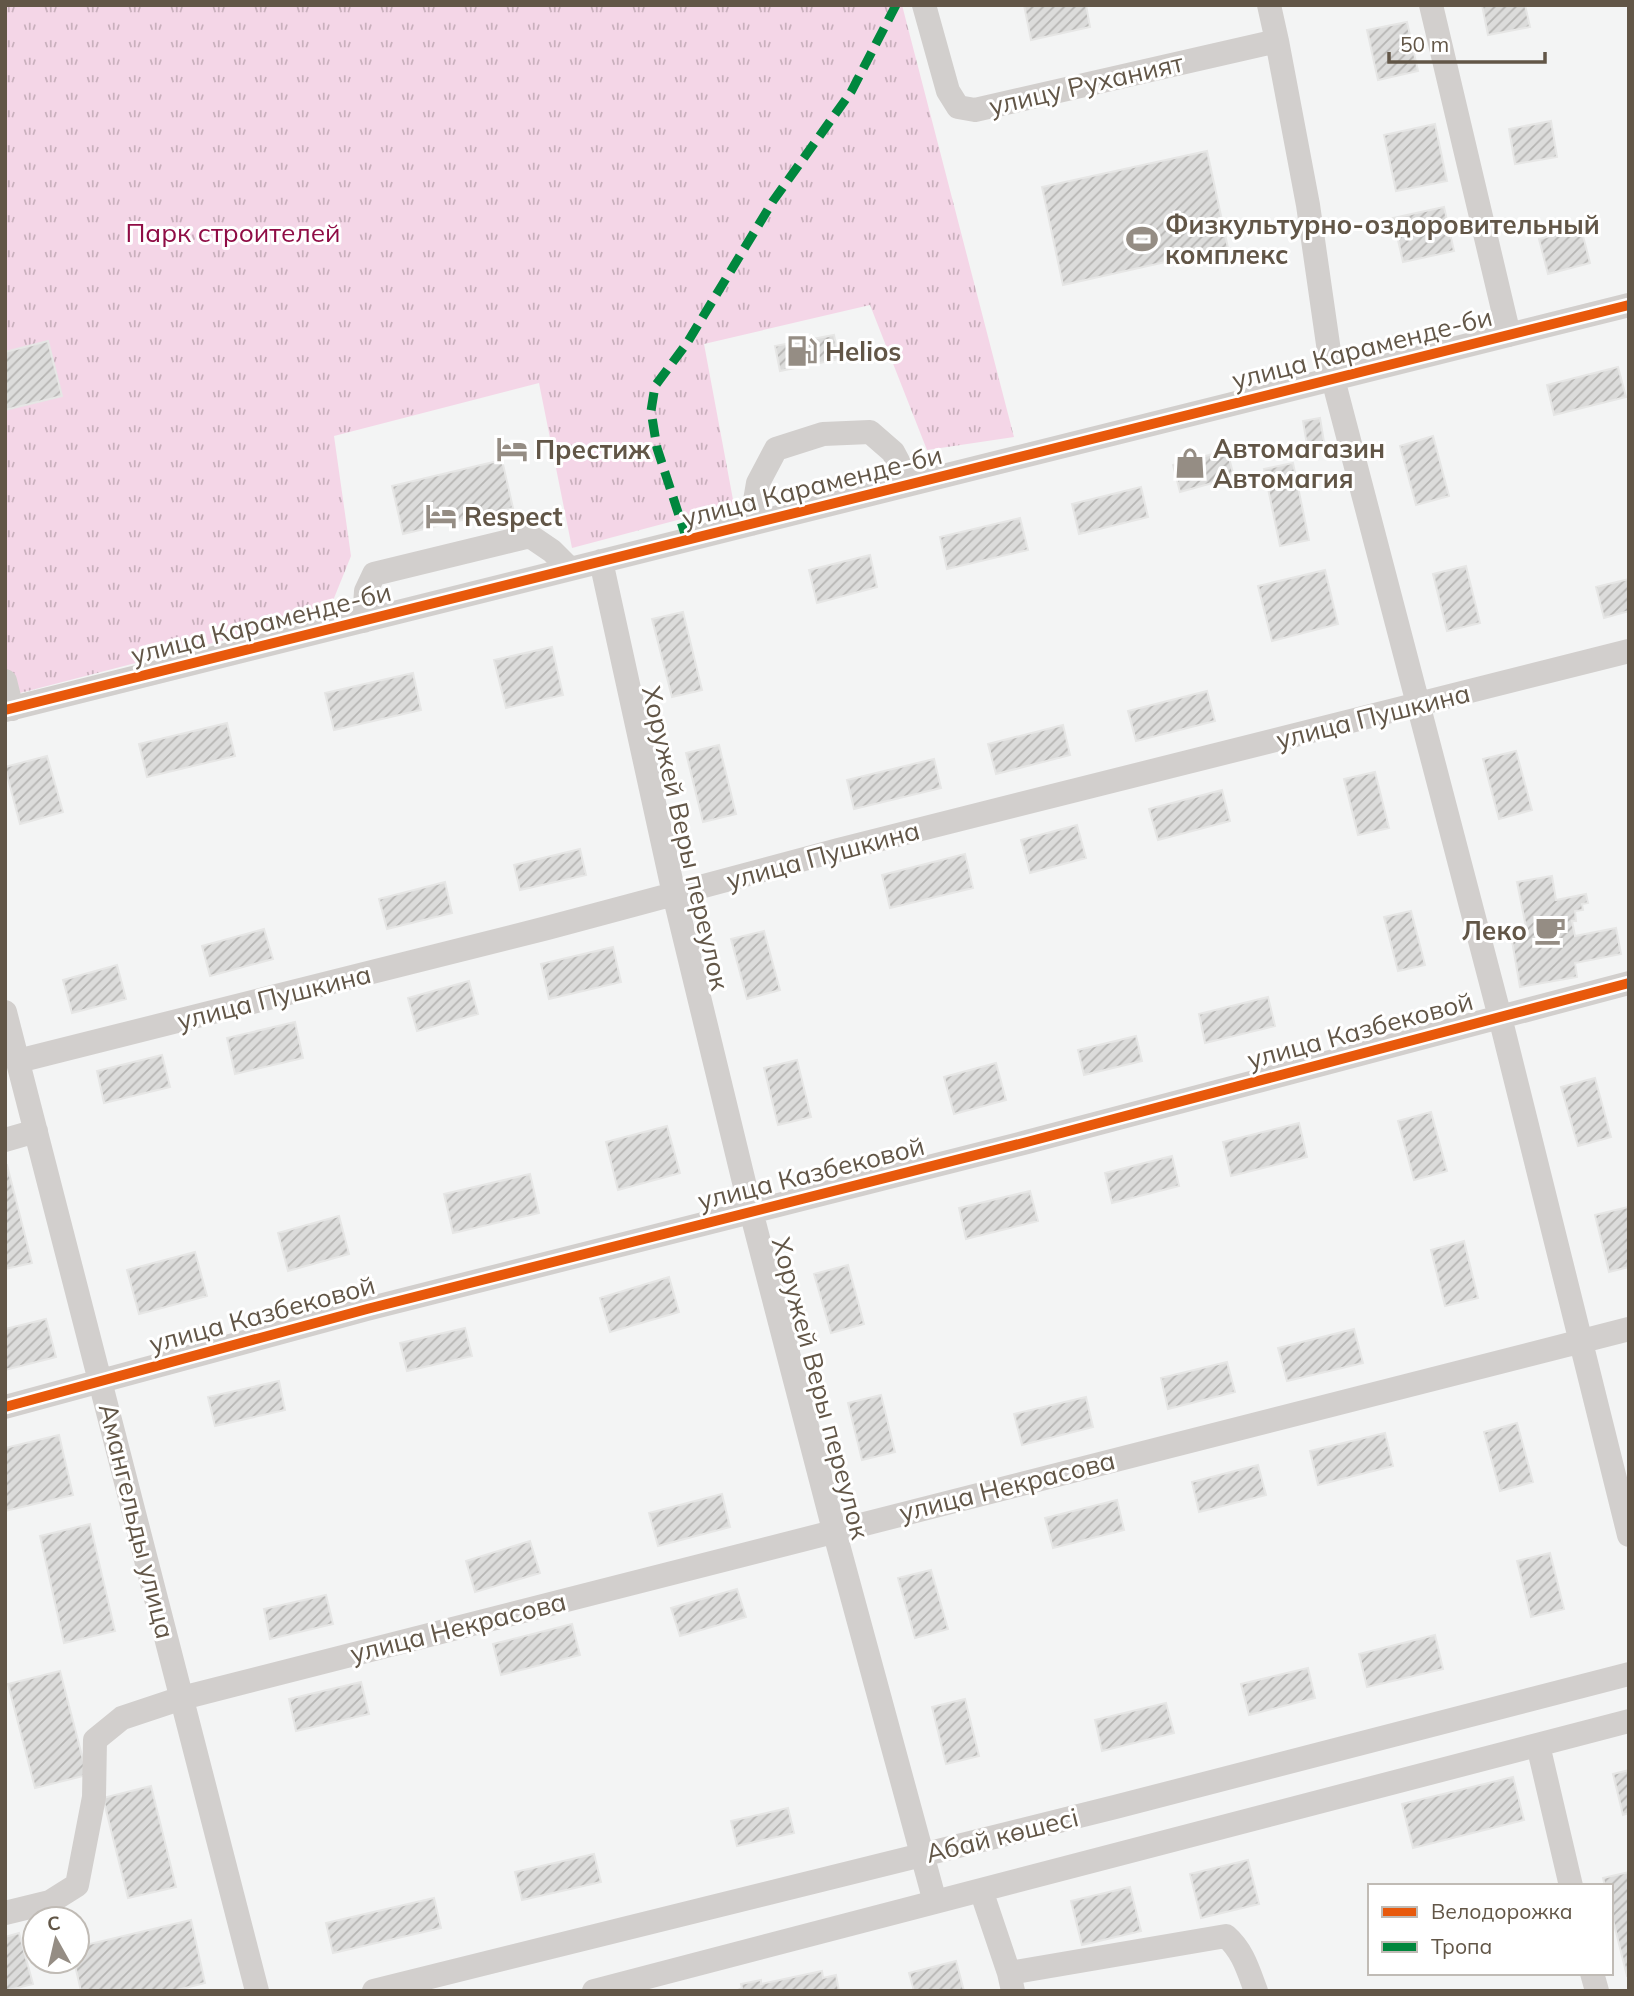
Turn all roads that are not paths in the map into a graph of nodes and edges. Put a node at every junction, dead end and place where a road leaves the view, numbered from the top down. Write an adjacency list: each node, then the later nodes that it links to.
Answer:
1 (924, 5): 4 (street, улицу Руханият)
2 (1269, 5): 4 (street)
3 (1431, 5): 6 (street)
4 (1277, 41): 7 (street)
5 (1629, 304): 6 (street, улица Караменде-би)
6 (1509, 335): 7 (street, улица Караменде-би)
7 (1333, 379): 8 (street, улица Караменде-би); 15 (street)
8 (910, 484): 9 (street, улица Караменде-би); 9 (street)
9 (751, 524): 10 (street, улица Караменде-би)
10 (601, 561): 11 (street, улица Караменде-би); 17 (street, Хоружей Веры переулок)
11 (570, 569): 12 (street, улица Караменде-би); 12 (street)
12 (364, 621): 16 (street, улица Караменде-би)
13 (1629, 651): 15 (street, улица Пушкина)
14 (5, 681): 16 (street)
15 (1419, 705): 17 (street, улица Пушкина); 20 (street)
16 (8, 710)
17 (674, 894): 21 (street, улица Пушкина); 24 (street, Хоружей Веры переулок)
18 (1629, 983): 20 (street, улица Казбековой)
19 (5, 1012): 21 (street, Амангельды улица)
20 (1500, 1017): 24 (street, улица Казбековой); 26 (street)
21 (18, 1061): 22 (street, Амангельды улица)
22 (36, 1131): 23 (street); 27 (street, Амангельды улица)
23 (5, 1139)
24 (751, 1212): 27 (street, улица Казбековой); 29 (street, Хоружей Веры переулок)
25 (1629, 1329): 26 (street, улица Некрасова)
26 (1581, 1341): 29 (street, улица Некрасова); 30 (street)
27 (101, 1381): 28 (street, улица Казбековой); 32 (street, Амангельды улица)
28 (5, 1407)
29 (834, 1530): 32 (street, улица Некрасова); 35 (street, Хоружей Веры переулок)
30 (1629, 1535)
31 (1629, 1674): 35 (street, Абай көшесі)
32 (182, 1698): 39 (street, улица Некрасова); 41 (street, Амангельды улица)
33 (1629, 1721): 34 (street, Абай көшесі)
34 (1538, 1745): 36 (street); 37 (street, Абай көшесі)
35 (922, 1854): 38 (street, Хоружей Веры переулок); 42 (street, Абай көшесі)
36 (1572, 1884)
37 (981, 1890): 38 (street, Абай көшесі); 40 (street)
38 (935, 1902): 43 (street, Абай көшесі)
39 (5, 1913)
40 (1011, 1982): 44 (street)
41 (257, 1991)
42 (374, 1991)
43 (594, 1991)
44 (1255, 1991)

